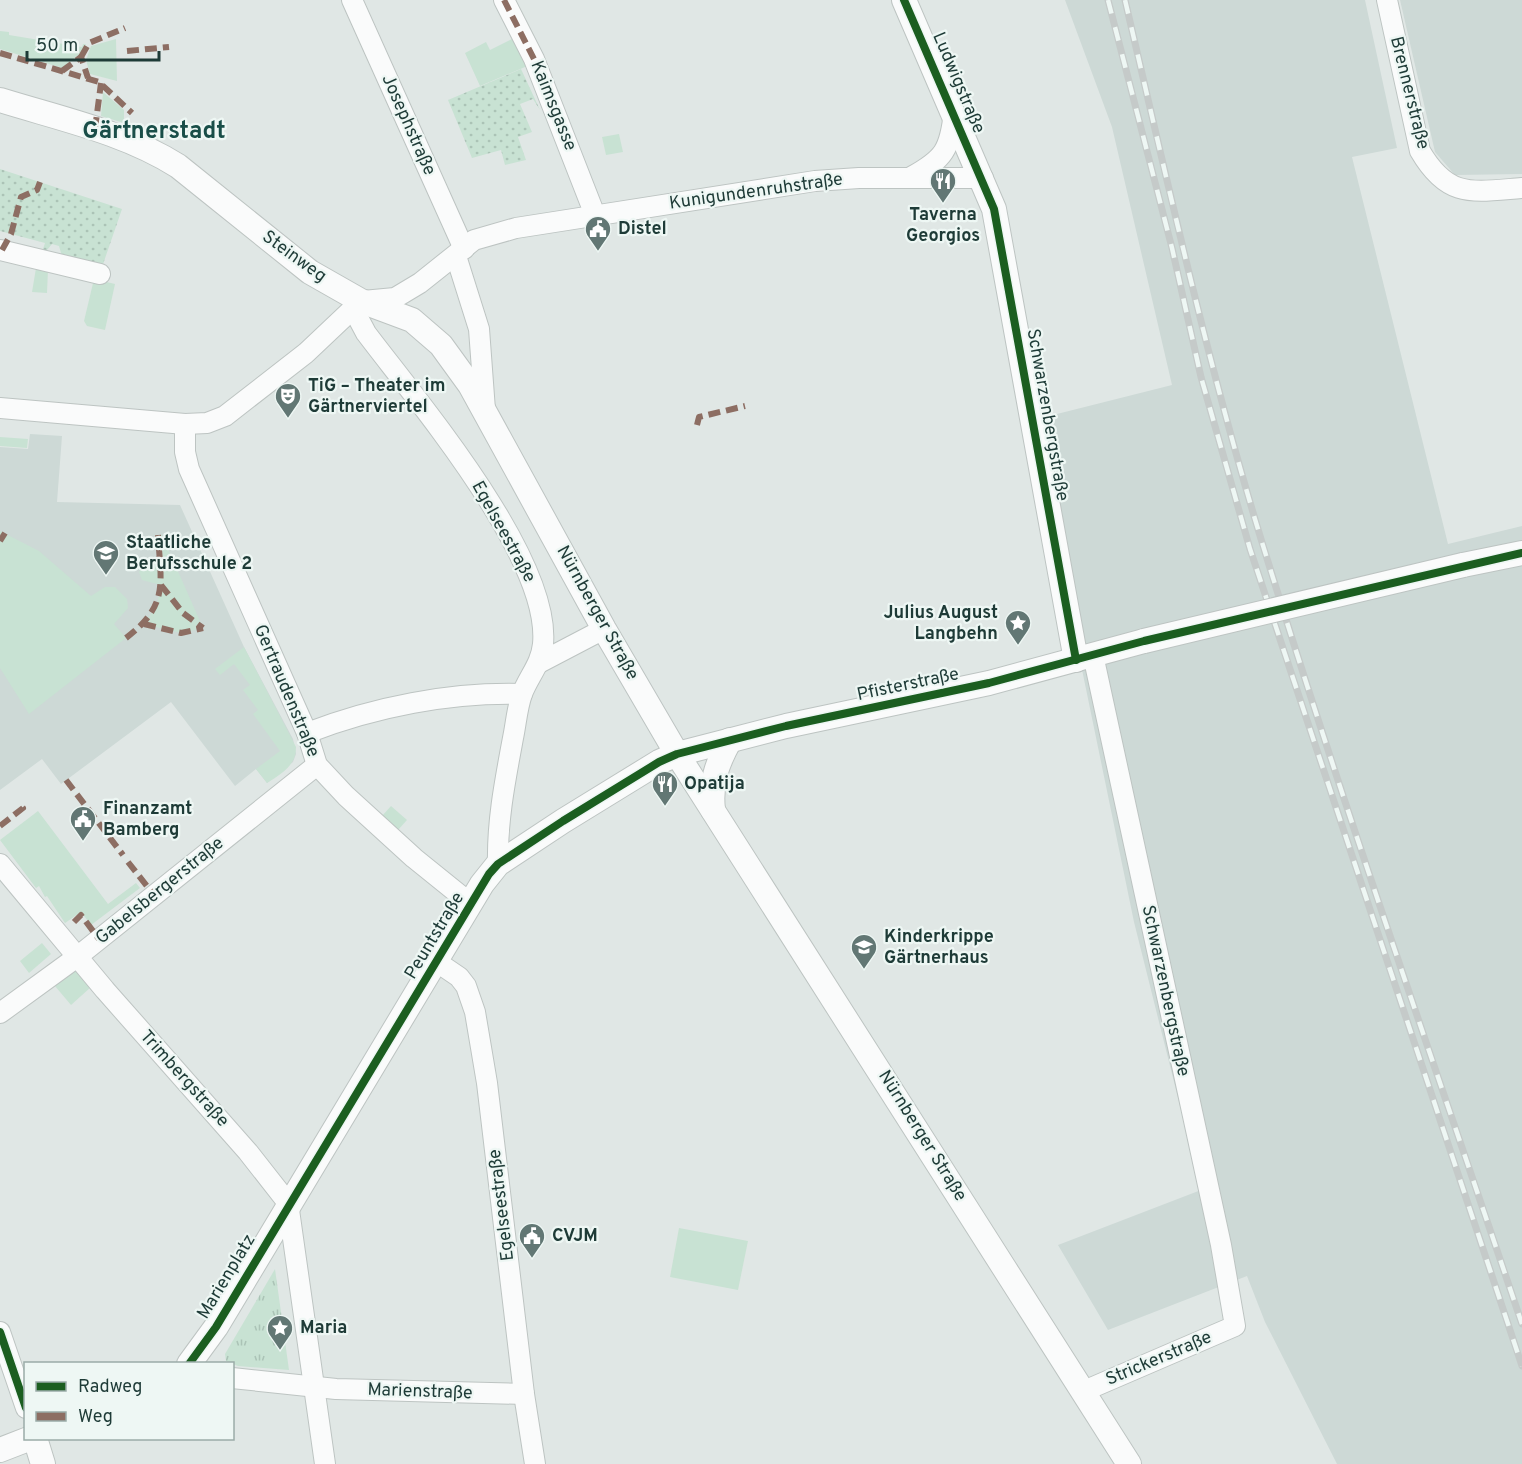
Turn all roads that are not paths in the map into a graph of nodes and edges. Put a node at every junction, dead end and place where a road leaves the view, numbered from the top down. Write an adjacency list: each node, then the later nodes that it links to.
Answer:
1 (352, 0): 12 (street, Josephstraße)
2 (504, 0): 10 (street, Kaimsgasse)
3 (904, 0): 6 (street, Ludwigstraße)
4 (1387, 0): 9 (street, Brennerstraße)
5 (0, 100): 14 (street, Steinweg)
6 (954, 112): 7 (street, Ludwigstraße); 8 (street, Ludwigstraße)
7 (911, 177): 8 (street, Kunigundenruhstraße); 10 (street, Kunigundenruhstraße)
8 (982, 178): 20 (street, Schwarzenbergstraße)
9 (1522, 188)
10 (595, 215): 12 (street, Kunigundenruhstraße)
11 (0, 250): 13 (street)
12 (460, 253): 14 (street); 16 (street, Nürnberger Straße)
13 (100, 274)
14 (361, 301): 16 (street, Nürnberger Straße); 17 (street); 21 (street, Egelseestraße)
15 (0, 408): 17 (street)
16 (485, 413): 19 (street, Nürnberger Straße)
17 (185, 424): 23 (street, Gertraudenstraße)
18 (1522, 553): 20 (street, Pfisterstraße, bridge)
19 (604, 629): 21 (street); 25 (street, Nürnberger Straße)
20 (1084, 657): 24 (street, Pfisterstraße); 35 (street, Schwarzenbergstraße)
21 (539, 663): 22 (street, Egelseestraße)
22 (522, 694): 23 (street); 29 (street, Egelseestraße)
23 (307, 733): 26 (street, Gertraudenstraße)
24 (730, 740): 25 (street, Pfisterstraße); 27 (street)
25 (678, 754): 27 (street, Nürnberger Straße); 29 (street, Peuntstraße)
26 (317, 765): 30 (street, Gertraudenstraße); 31 (street, Gabelsbergerstraße)
27 (713, 810): 40 (street, Nürnberger Straße)
28 (0, 864): 31 (street, Trimbergstraße)
29 (498, 864): 30 (street, Peuntstraße)
30 (471, 904): 32 (street, Peuntstraße)
31 (77, 957): 33 (street, Gabelsbergerstraße); 34 (street, Trimbergstraße)
32 (437, 962): 34 (street, Peuntstraße); 41 (street, Egelseestraße)
33 (0, 1013)
34 (288, 1203): 37 (street, Marienplatz); 39 (street)
35 (1234, 1326): 40 (street, Strickerstraße)
36 (0, 1332): 42 (street)
37 (190, 1362)
38 (234, 1378): 39 (street)
39 (316, 1387): 41 (street, Marienstraße); 47 (street)
40 (1084, 1391): 49 (street, Nürnberger Straße)
41 (524, 1394): 48 (street, Egelseestraße)
42 (24, 1402)
43 (28, 1440): 45 (street)
44 (34, 1440): 46 (street)
45 (0, 1450)
46 (43, 1464)
47 (325, 1464)
48 (535, 1464)
49 (1129, 1464)

